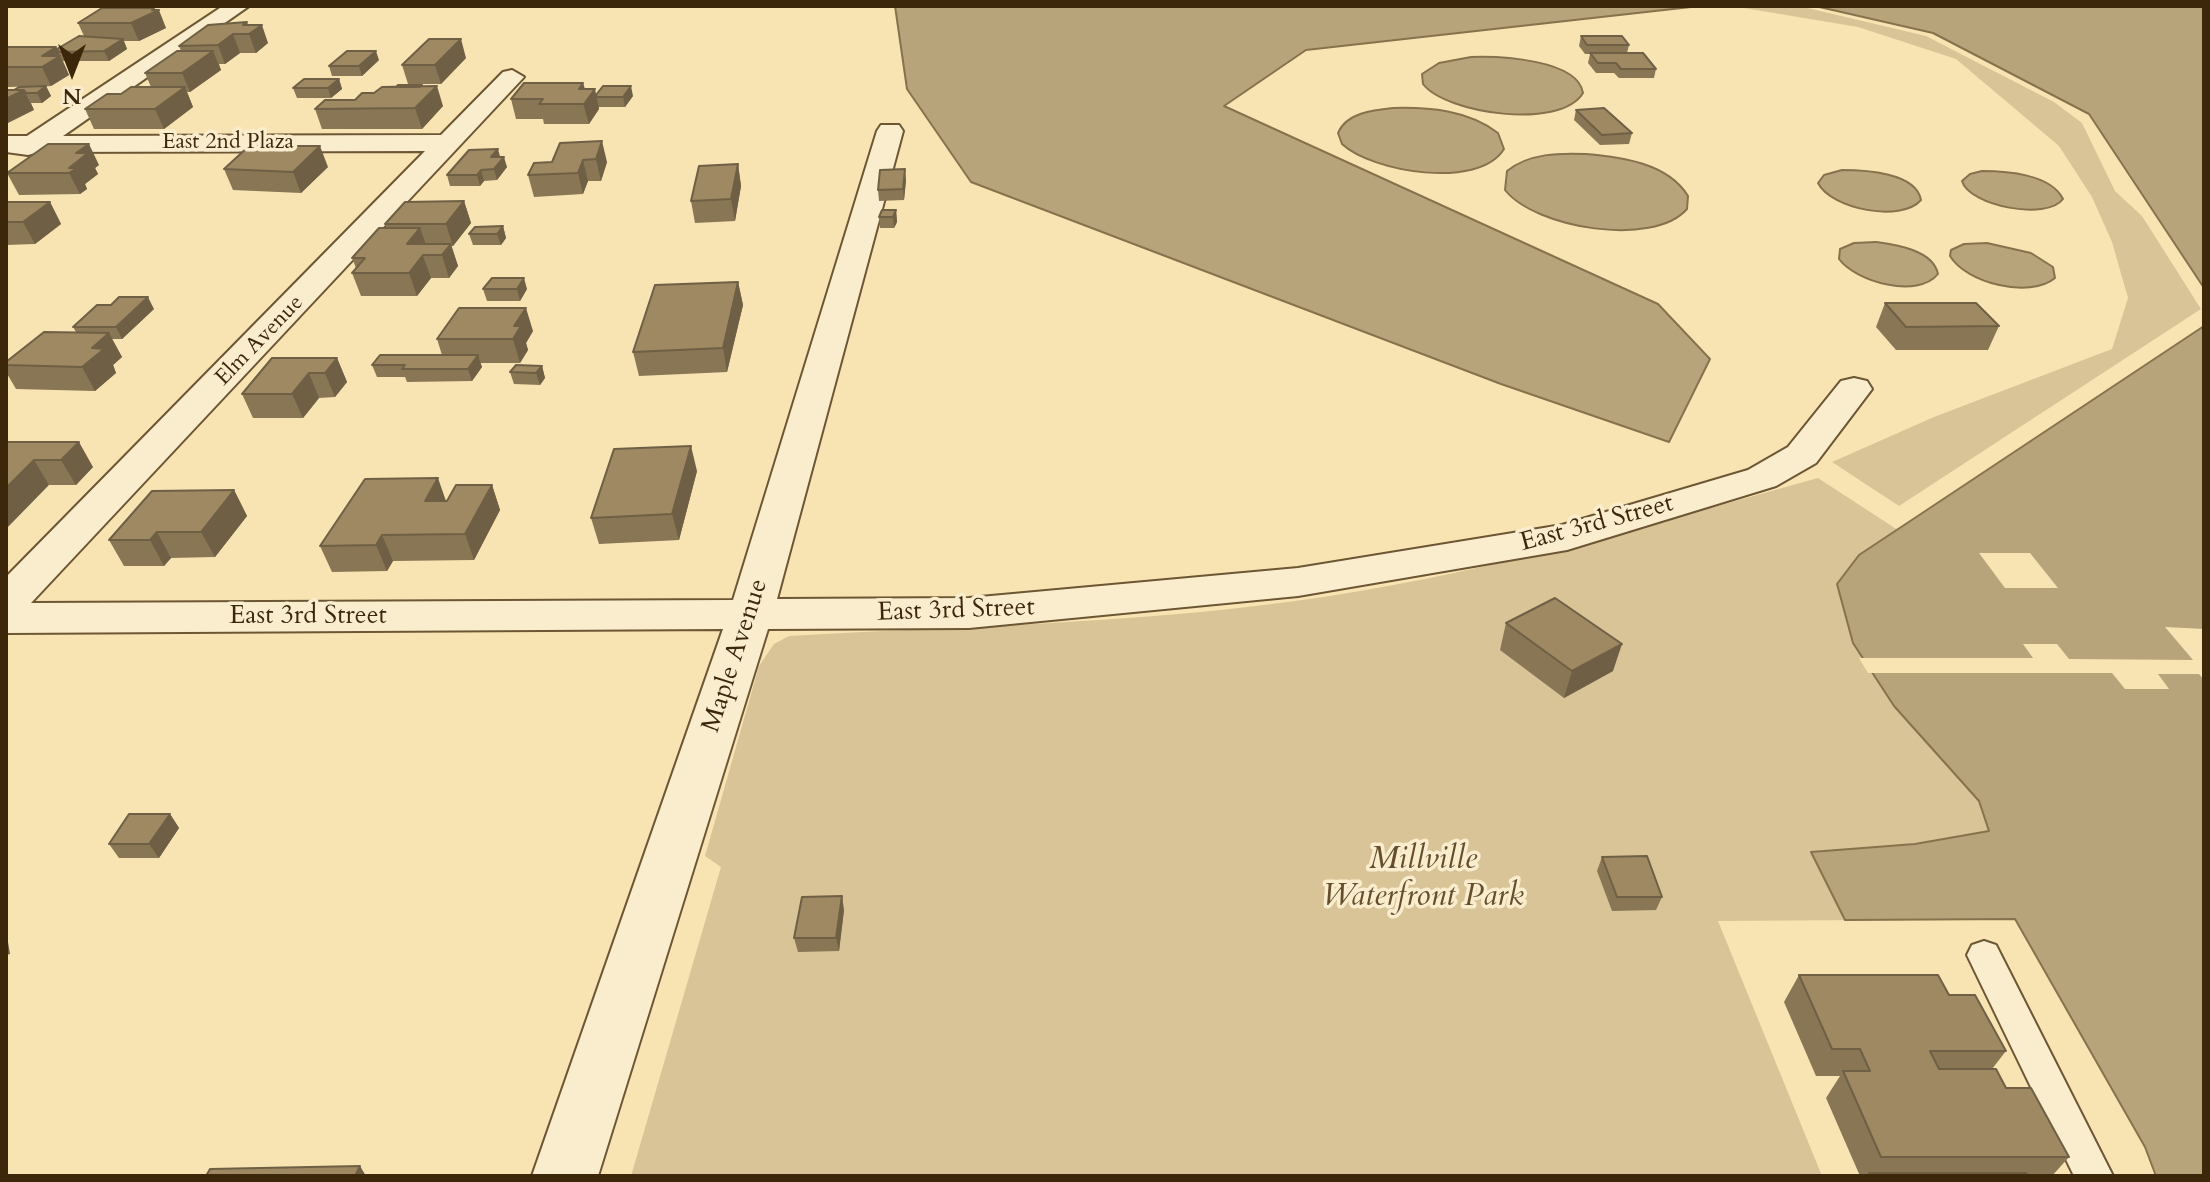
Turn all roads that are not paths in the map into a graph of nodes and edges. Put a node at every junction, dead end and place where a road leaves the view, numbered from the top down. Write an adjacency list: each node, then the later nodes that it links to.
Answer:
1 (238, 6): 5 (street)
2 (512, 77): 4 (street, Elm Avenue)
3 (890, 131): 9 (street, Maple Avenue)
4 (451, 143): 5 (street, East 2nd Plaza); 8 (street, Elm Avenue)
5 (19, 144): 6 (street)
6 (6, 161)
7 (1854, 389): 9 (street, East 3rd Street)
8 (6, 603)
9 (750, 616): 10 (street, East 3rd Street); 12 (street, Maple Avenue)
10 (6, 618)
11 (1984, 955): 13 (lane)
12 (565, 1176)
13 (2094, 1176)

